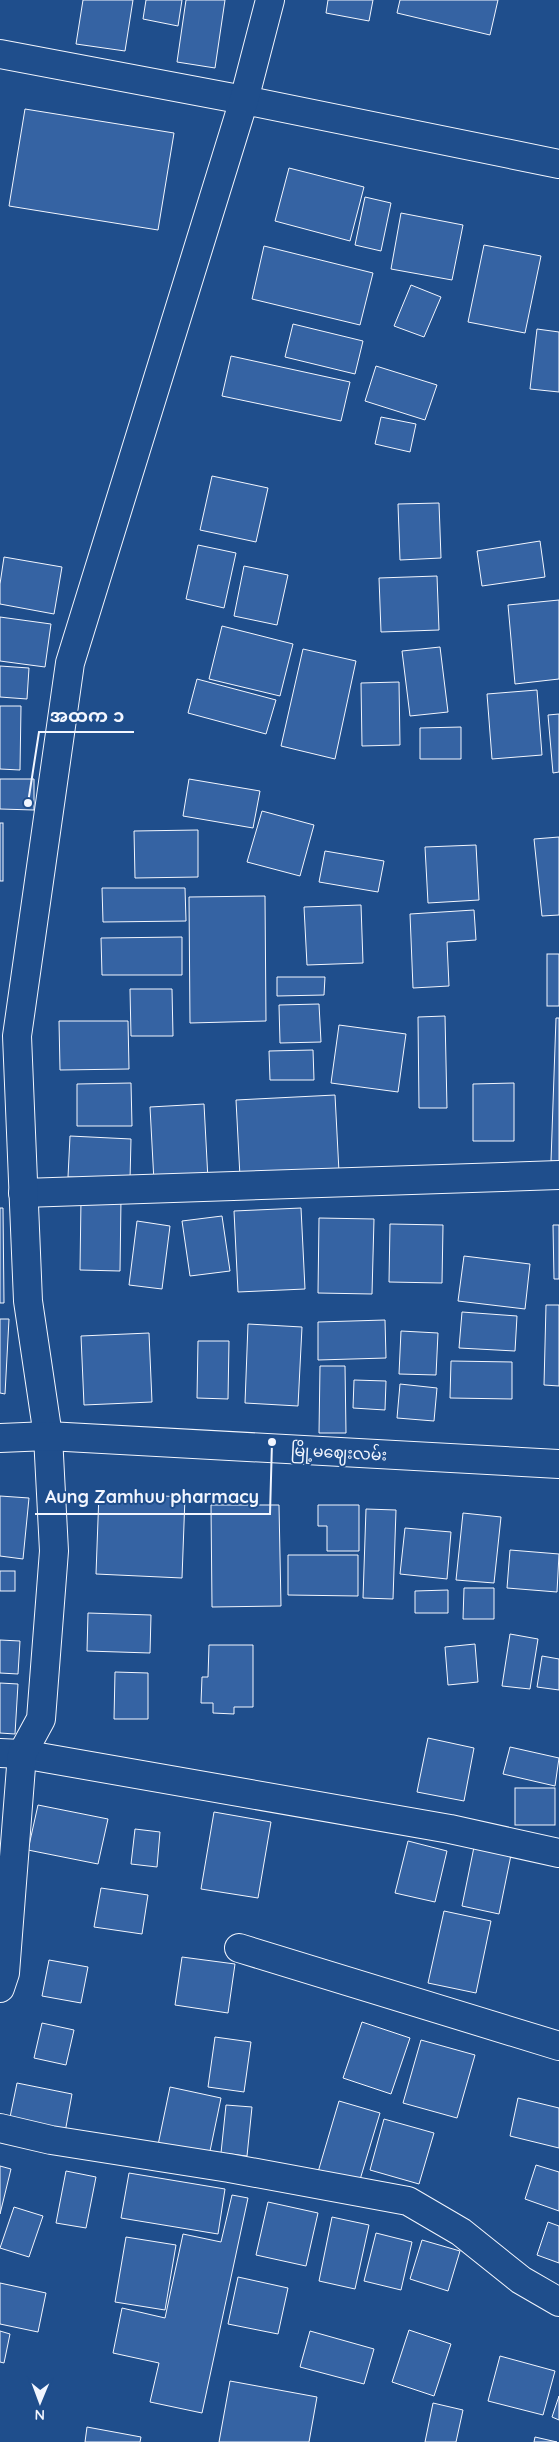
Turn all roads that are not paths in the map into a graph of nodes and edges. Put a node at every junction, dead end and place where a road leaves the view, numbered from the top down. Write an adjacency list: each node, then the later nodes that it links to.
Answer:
1 (270, 0): 3 (street)
2 (0, 54): 3 (street)
3 (244, 100): 4 (street); 6 (street)
4 (559, 164)
5 (559, 1175): 6 (street)
6 (23, 1193): 7 (street)
7 (48, 1436): 8 (street, မြို့မဈေးလမ်း); 9 (street, မြို့မဈေးလမ်း); 10 (street)
8 (0, 1438)
9 (559, 1464)
10 (11, 1753): 11 (street); 13 (street)
11 (559, 1853)
12 (239, 1948): 14 (street)
13 (0, 1988)
14 (559, 2046)
15 (0, 2128): 16 (street)
16 (559, 2302)

